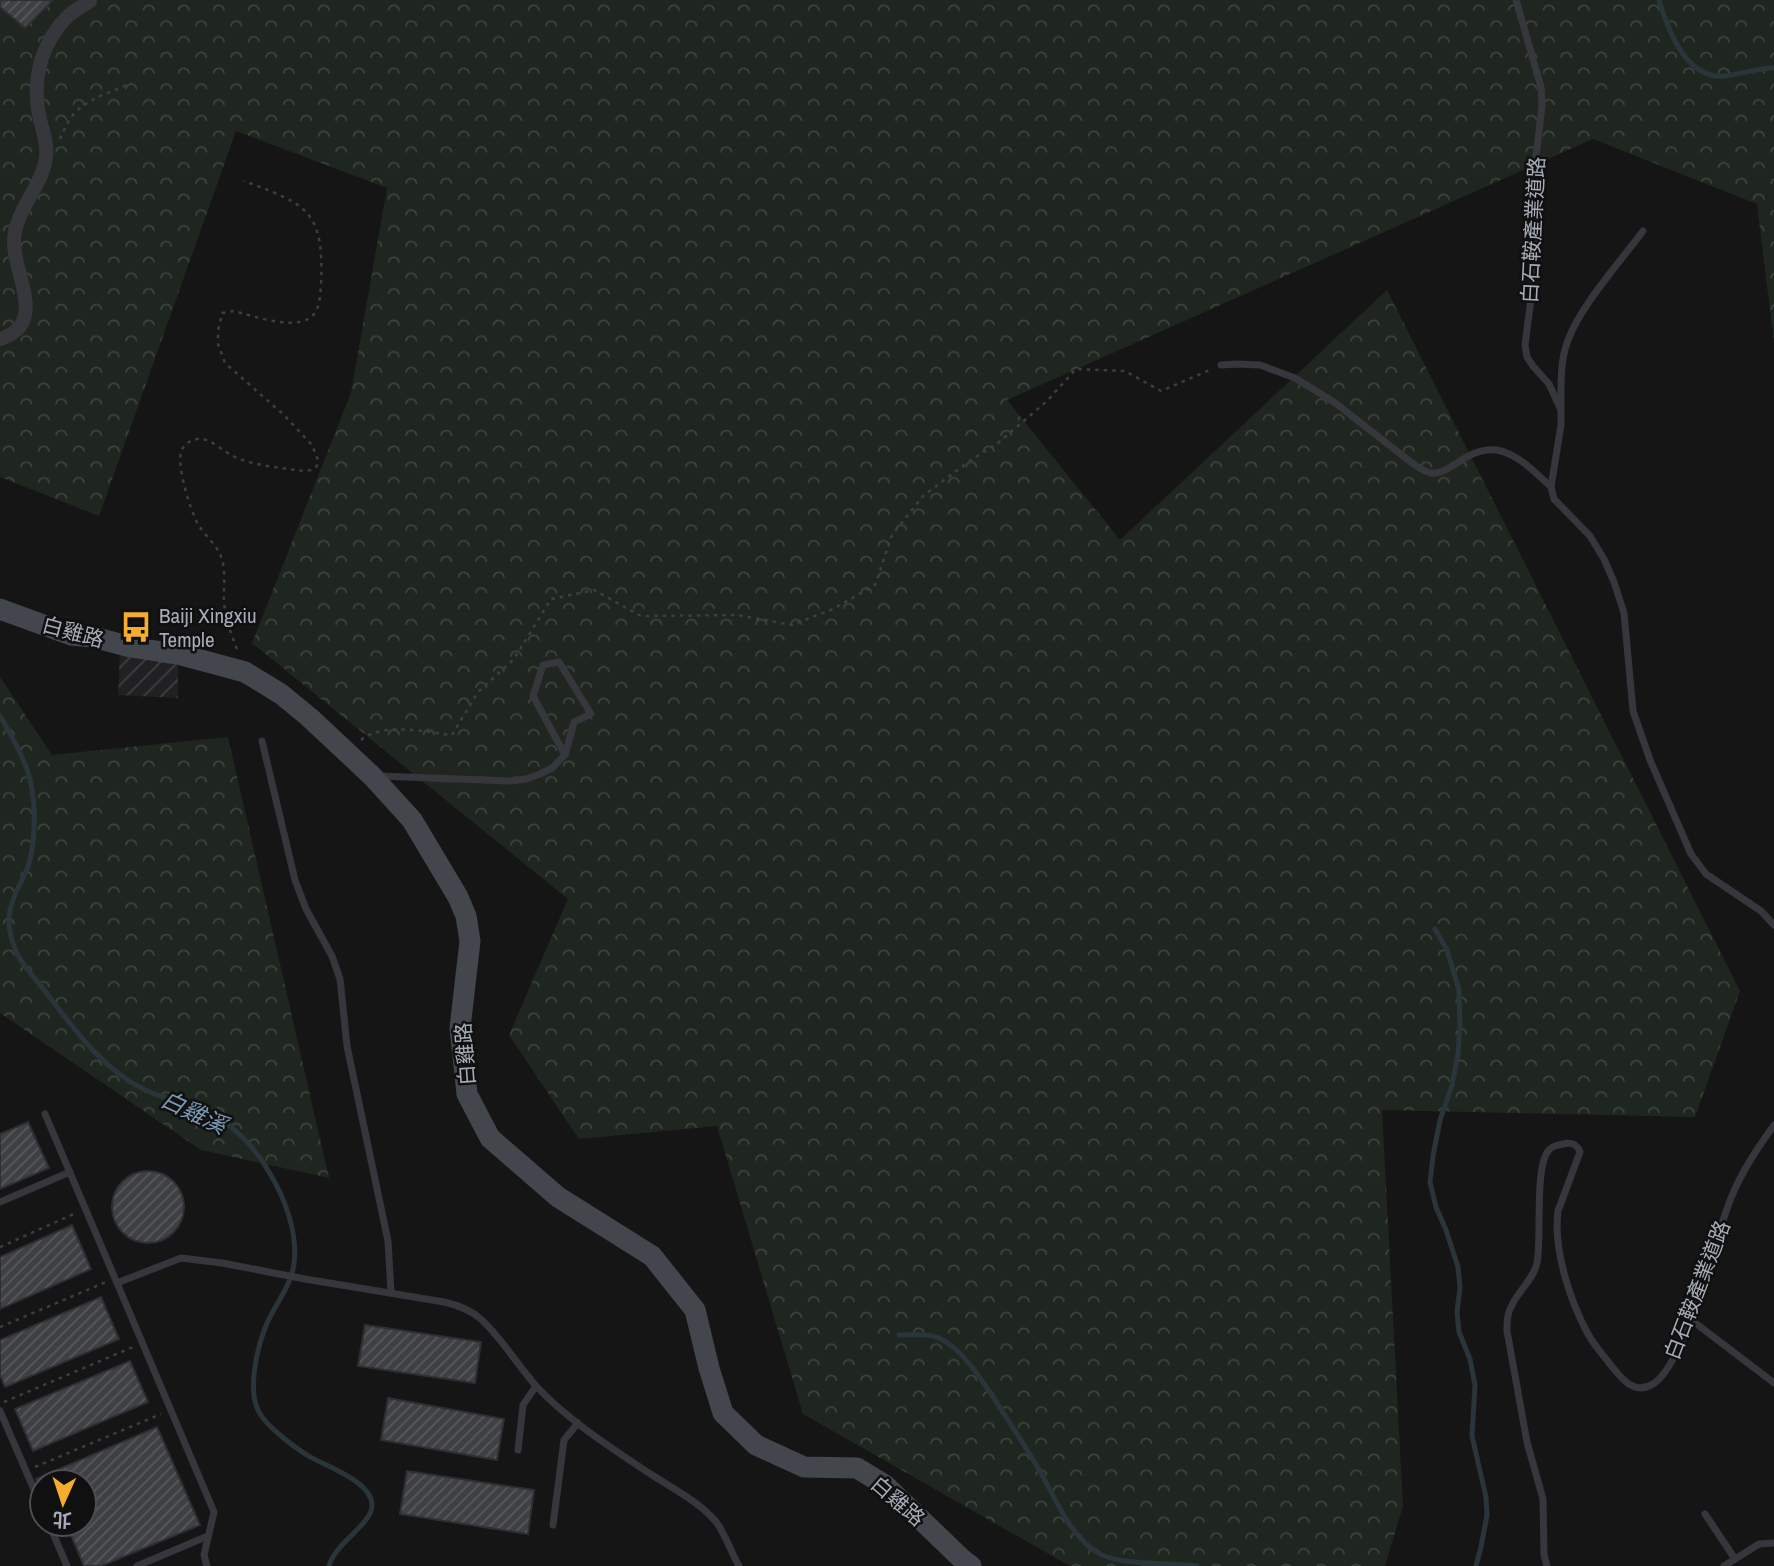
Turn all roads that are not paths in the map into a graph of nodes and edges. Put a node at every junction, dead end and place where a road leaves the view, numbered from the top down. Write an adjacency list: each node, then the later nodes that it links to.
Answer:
1 (1516, 0): 6 (lane, 白石鞍產業道路)
2 (90, 1): 4 (street)
3 (1643, 231): 6 (lane)
4 (0, 339)
5 (1222, 365): 7 (lane)
6 (1561, 410): 7 (lane)
7 (1551, 487): 12 (lane)
8 (0, 609): 11 (street, 白雞路)
9 (262, 741): 18 (lane)
10 (565, 755): 10 (lane); 11 (lane)
11 (372, 776): 36 (street, 白雞路)
12 (1774, 925)
13 (45, 1114): 15 (lane)
14 (1774, 1125): 19 (lane, 白石鞍產業道路)
15 (70, 1172): 16 (lane); 17 (lane)
16 (0, 1202)
17 (116, 1280): 18 (lane); 28 (lane)
18 (391, 1292): 21 (lane)
19 (1690, 1319): 20 (lane); 37 (lane, 白石鞍產業道路)
20 (1774, 1383)
21 (537, 1386): 23 (lane); 24 (lane)
22 (0, 1410): 25 (lane)
23 (578, 1423): 27 (lane); 35 (lane)
24 (518, 1450)
25 (28, 1476)
26 (1705, 1514): 31 (lane)
27 (553, 1525)
28 (208, 1536): 33 (lane); 34 (lane)
29 (55, 1538): 32 (lane)
30 (1774, 1544): 31 (lane)
31 (1735, 1559): 38 (lane)
32 (67, 1566)
33 (137, 1566)
34 (207, 1566)
35 (739, 1566)
36 (971, 1566)
37 (1547, 1566)
38 (1724, 1566)

